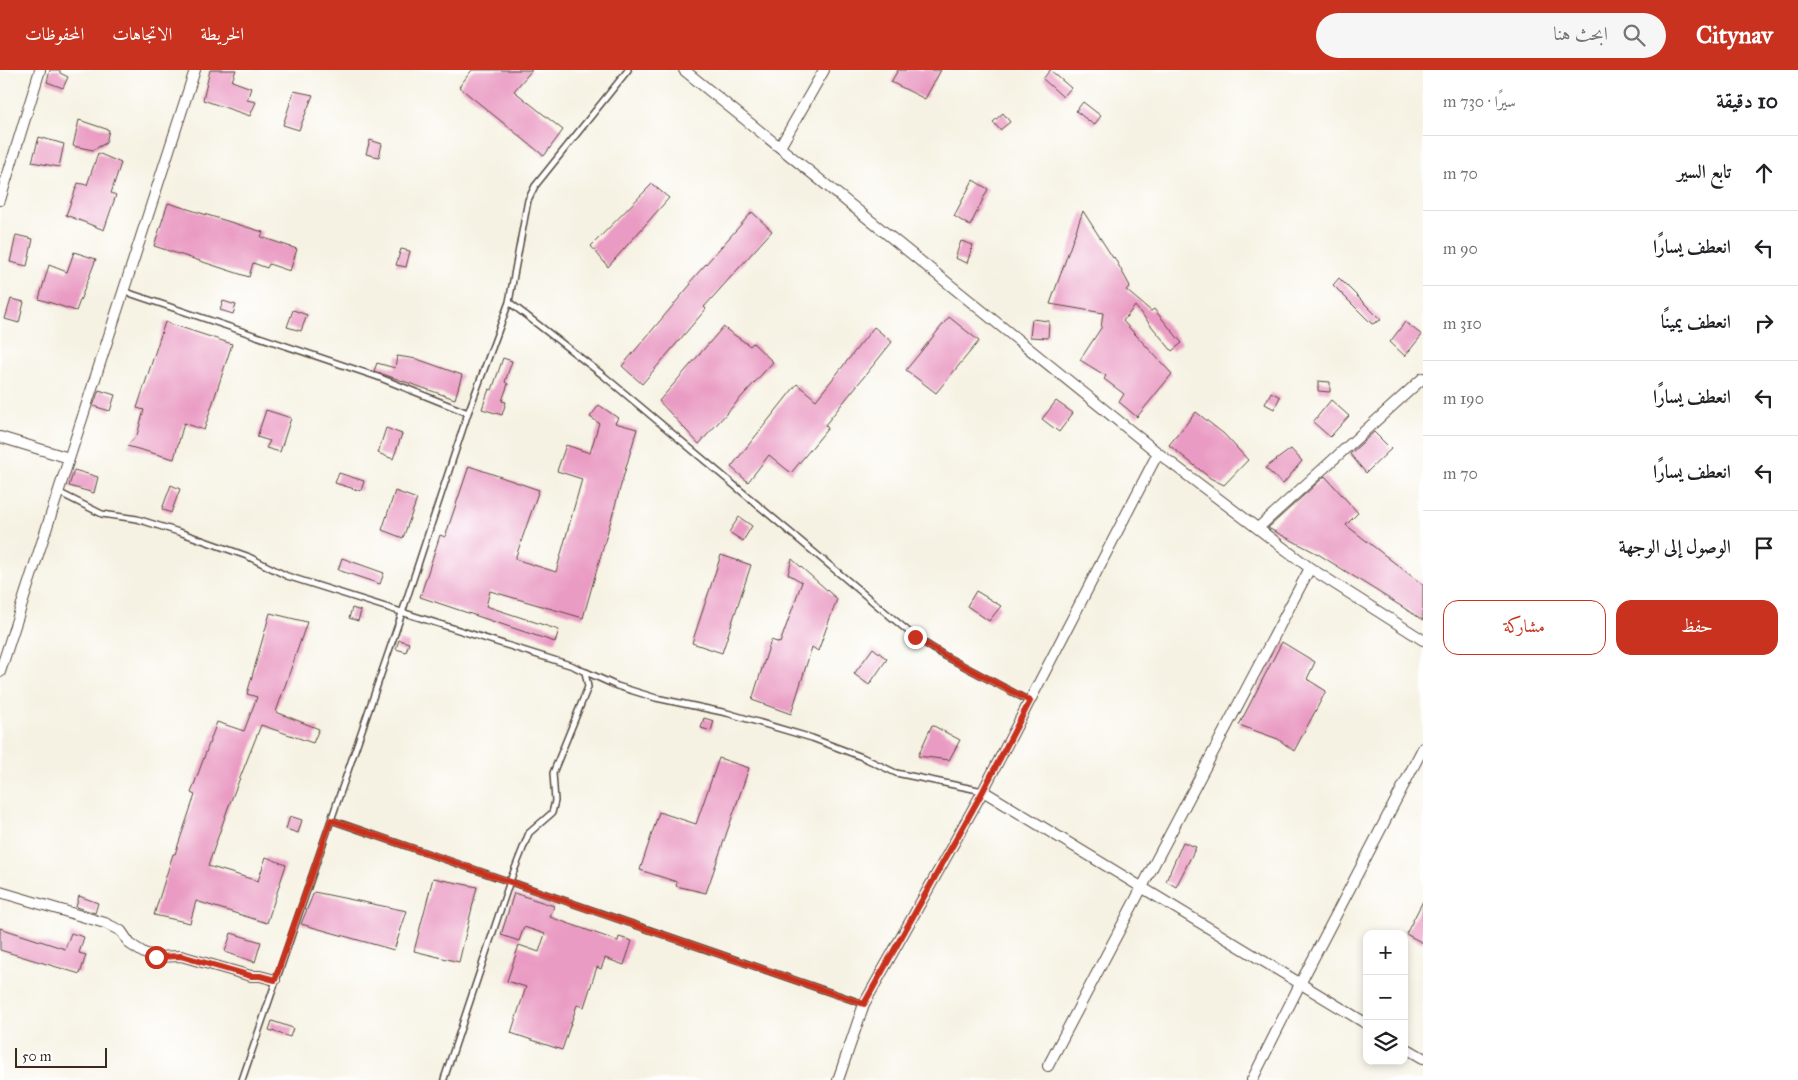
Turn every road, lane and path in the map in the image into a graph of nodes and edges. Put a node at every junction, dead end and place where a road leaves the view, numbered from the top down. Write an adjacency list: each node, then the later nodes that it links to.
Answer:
1 (40, 70): 7 (street)
2 (195, 70): 8 (street)
3 (628, 70): 9 (lane)
4 (684, 70): 6 (street)
5 (824, 70): 6 (street)
6 (780, 147): 13 (street)
7 (0, 200)
8 (123, 291): 11 (lane); 14 (street)
9 (509, 302): 11 (lane); 22 (lane)
10 (1423, 378): 16 (street)
11 (468, 414): 18 (lane)
12 (0, 437): 14 (street)
13 (1158, 453): 16 (street); 22 (street)
14 (69, 458): 15 (street)
15 (58, 492): 18 (lane); 20 (street)
16 (1258, 528): 17 (street)
17 (1310, 568): 19 (street); 27 (street)
18 (402, 613): 21 (lane); 25 (lane)
19 (1423, 640)
20 (0, 672)
21 (585, 672): 24 (lane); 26 (lane)
22 (1030, 701): 24 (street)
23 (1423, 748): 30 (street)
24 (983, 791): 27 (street); 31 (street)
25 (331, 820): 26 (lane); 29 (lane)
26 (510, 881): 31 (lane); 36 (lane)
27 (1140, 888): 30 (street); 35 (street)
28 (0, 892): 29 (street)
29 (275, 980): 37 (lane)
30 (1300, 984): 32 (street); 39 (street)
31 (864, 1004): 38 (street)
32 (1363, 1022)
33 (1408, 1049): 34 (street)
34 (1423, 1058)
35 (1048, 1066)
36 (444, 1079)
37 (242, 1080)
38 (838, 1080)
39 (1252, 1080)

